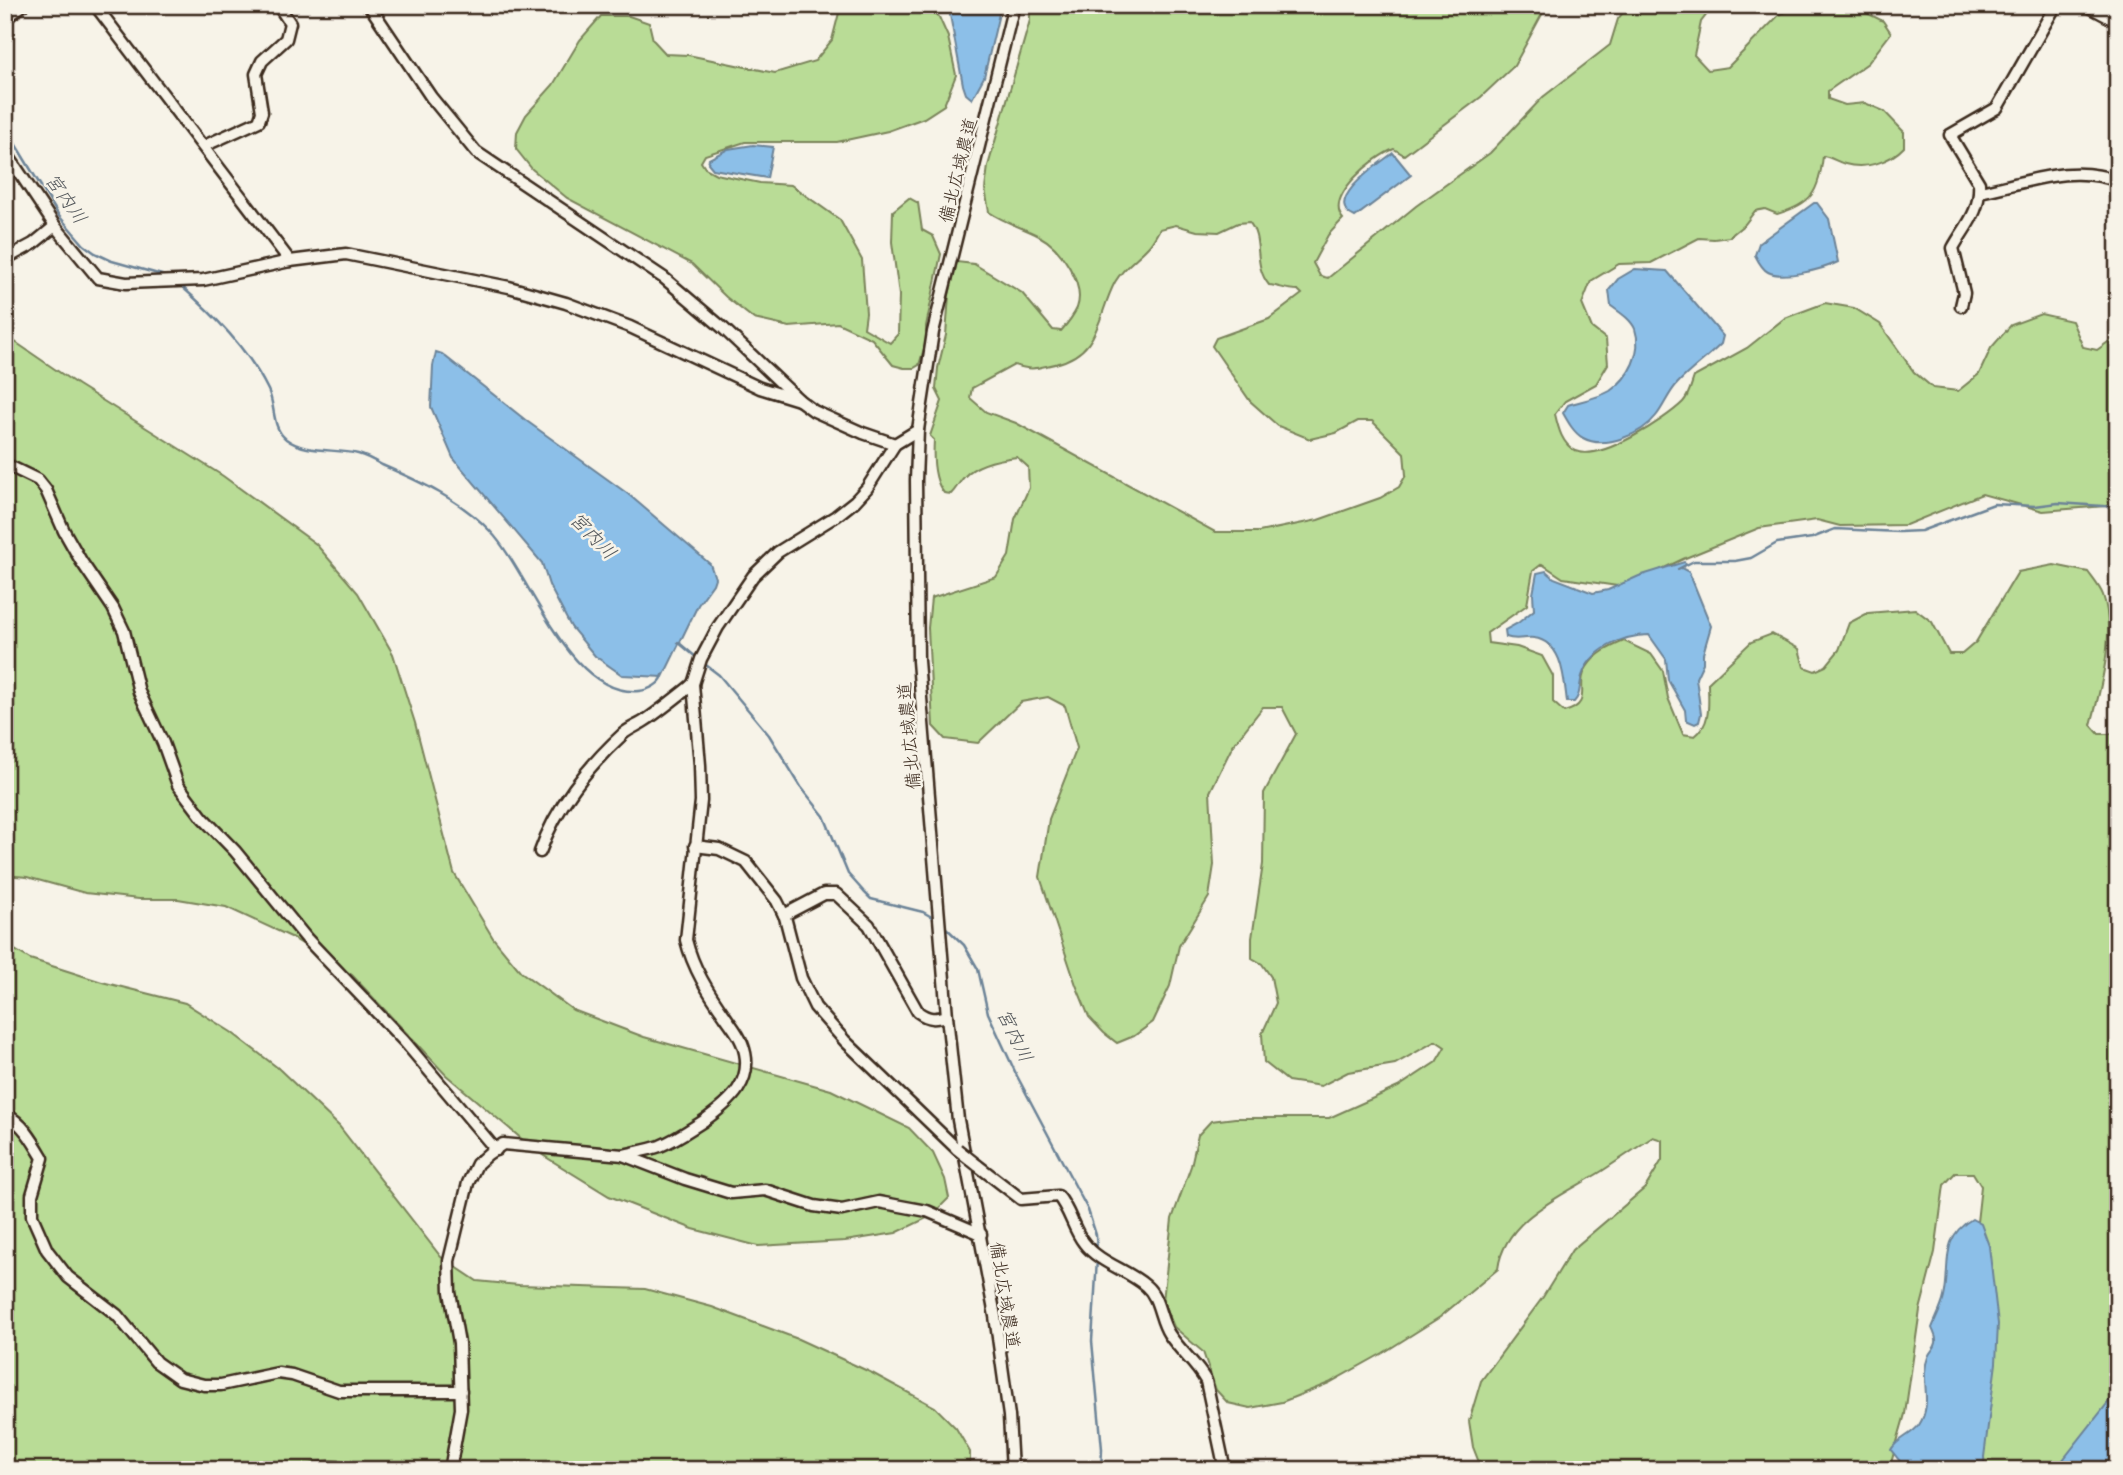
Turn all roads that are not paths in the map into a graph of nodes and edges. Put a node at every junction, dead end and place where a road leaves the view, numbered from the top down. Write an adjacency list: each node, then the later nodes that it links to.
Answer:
1 (23, 5): 8 (street)
2 (95, 5): 10 (street)
3 (278, 5): 10 (street)
4 (369, 5): 18 (street)
5 (1014, 5): 19 (street, 備北広域農道)
6 (2056, 5): 13 (street)
7 (2086, 5): 9 (street)
8 (5, 19)
9 (2118, 22)
10 (204, 146): 16 (street)
11 (5, 151): 14 (street)
12 (2118, 181): 13 (street)
13 (1980, 192): 17 (street)
14 (55, 226): 15 (street); 16 (street)
15 (5, 259)
16 (290, 261): 18 (street)
17 (1961, 306)
18 (799, 400): 20 (street)
19 (918, 430): 20 (street); 26 (street, 備北広域農道)
20 (895, 444): 22 (street)
21 (5, 464): 28 (street)
22 (693, 684): 23 (street); 24 (street)
23 (695, 846): 25 (street); 29 (street)
24 (540, 852)
25 (784, 915): 26 (street); 34 (street, bridge)
26 (947, 1016): 30 (street, 備北広域農道)
27 (5, 1114): 31 (street)
28 (496, 1150): 29 (street); 31 (street)
29 (623, 1155): 30 (street)
30 (981, 1234): 33 (street, 備北広域農道)
31 (461, 1391): 32 (street)
32 (450, 1470)
33 (1012, 1470)
34 (1225, 1470)

